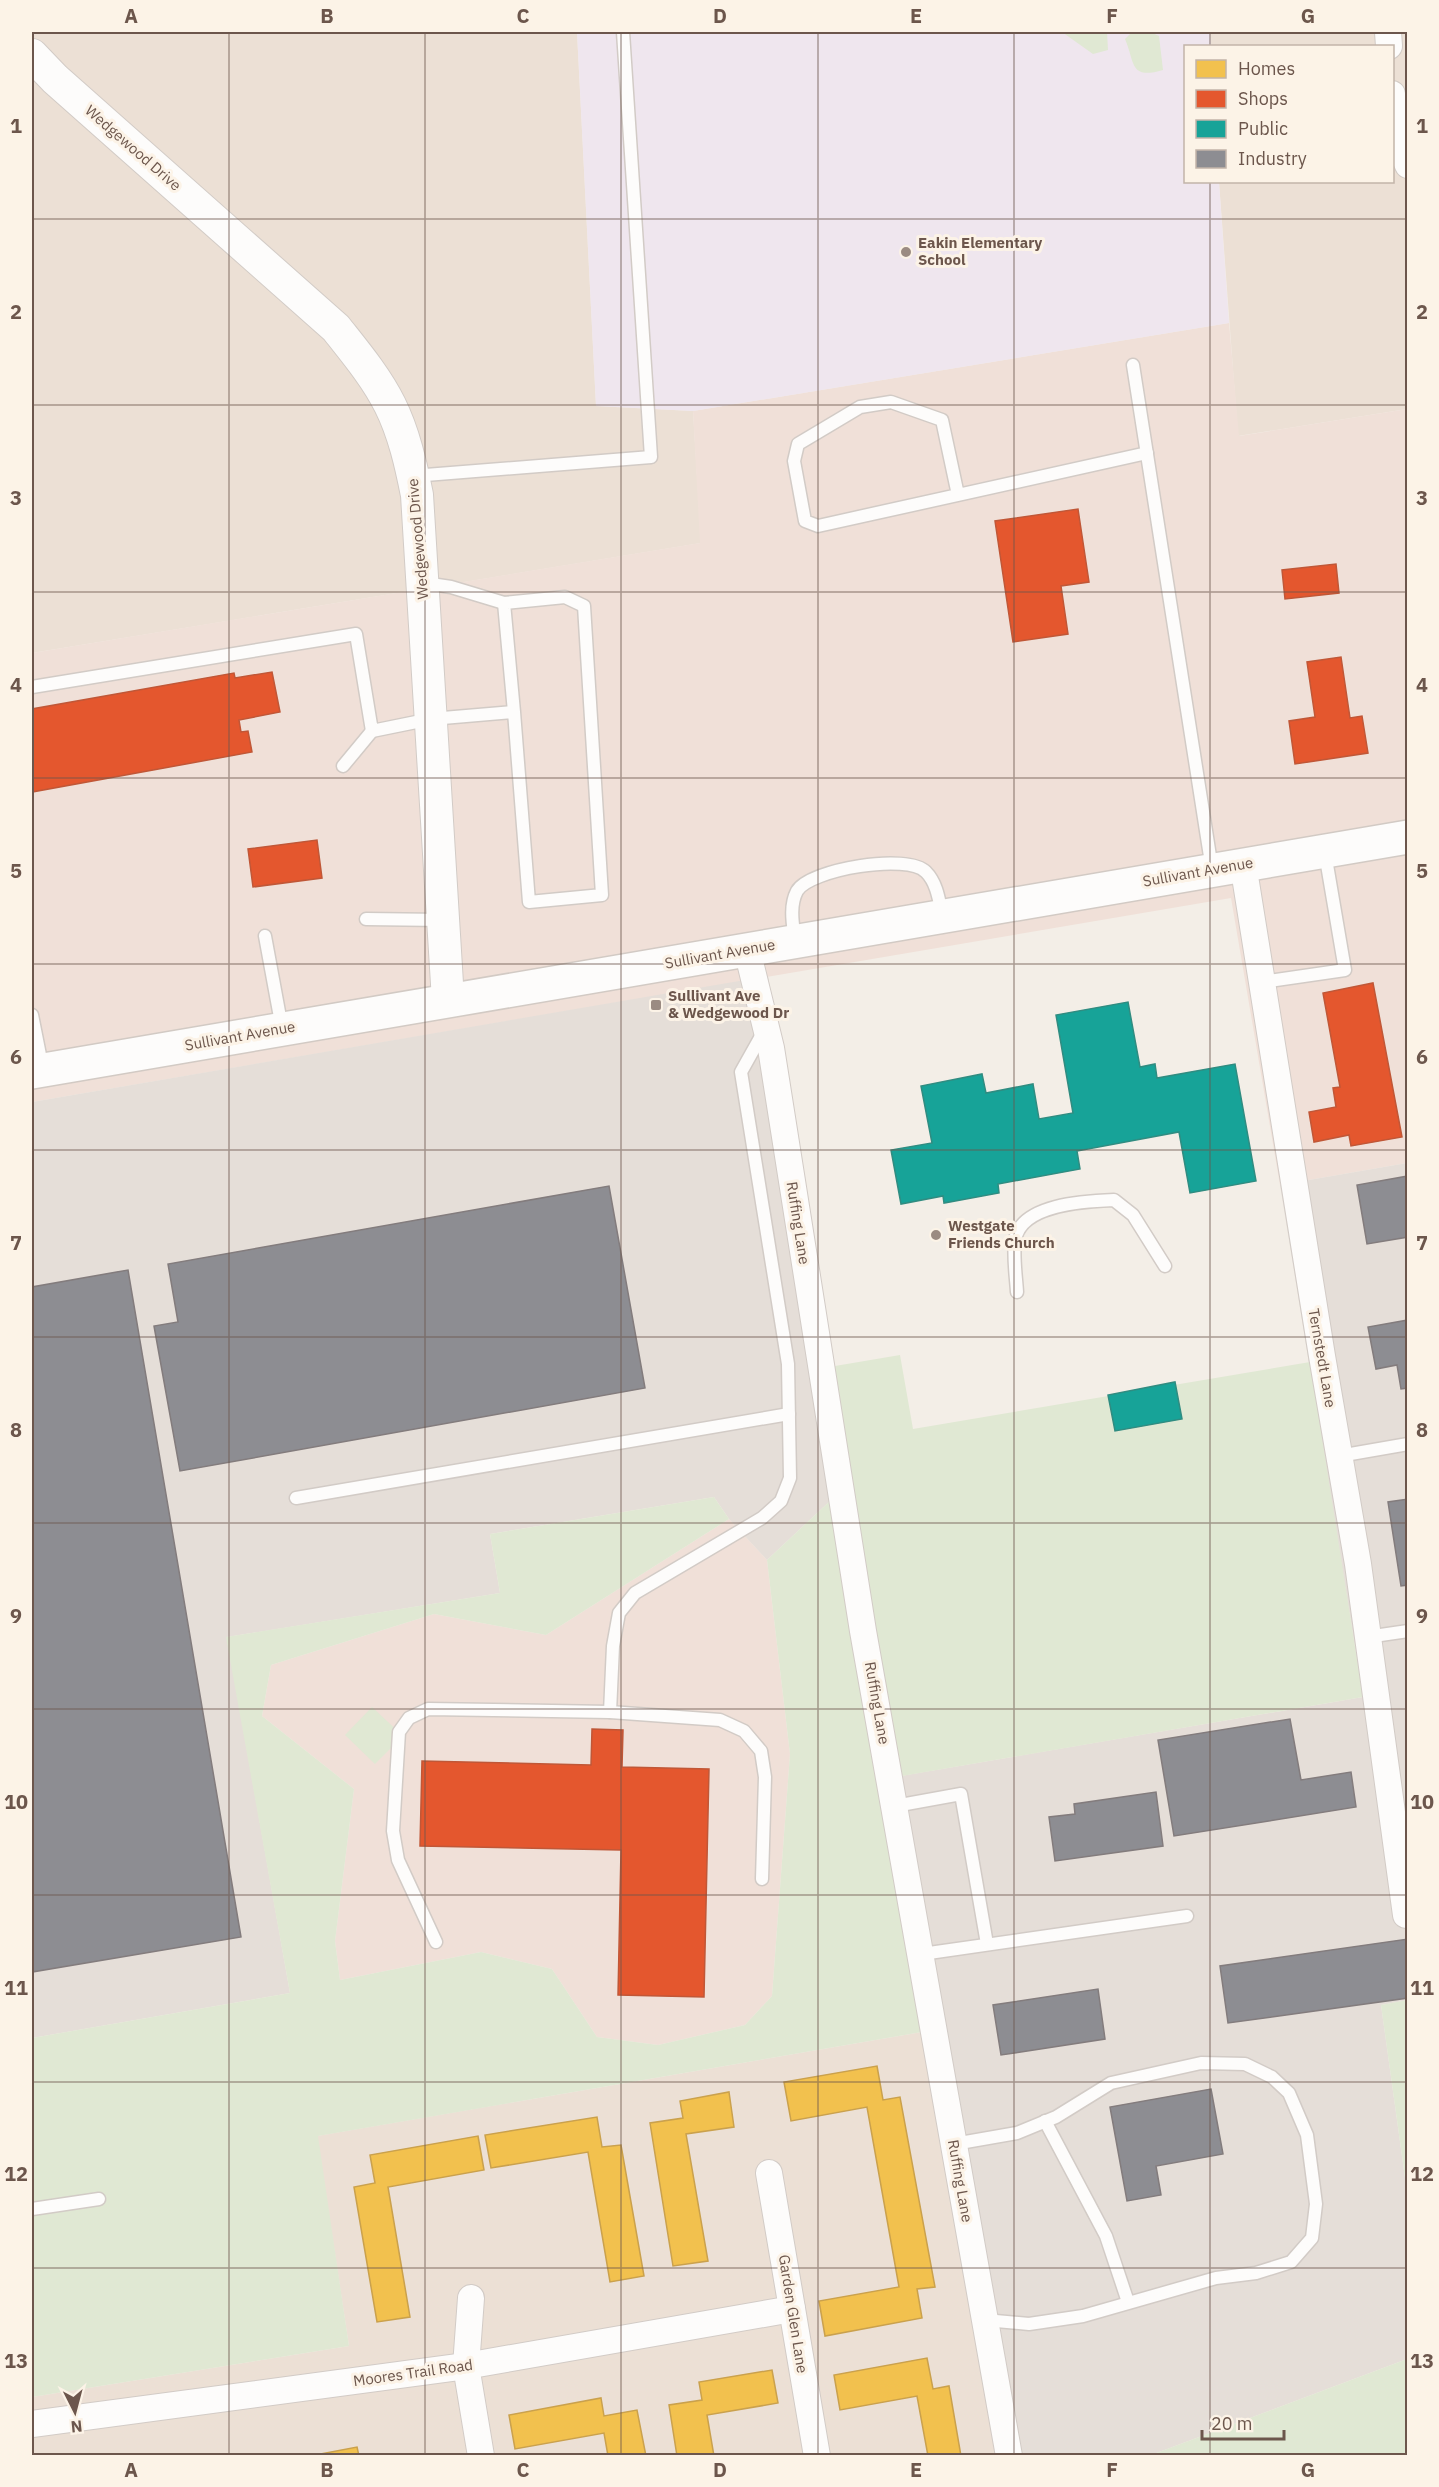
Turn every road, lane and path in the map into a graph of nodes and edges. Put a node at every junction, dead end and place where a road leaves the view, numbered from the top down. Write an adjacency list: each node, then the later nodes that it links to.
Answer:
1 (623, 32): 7 (lane)
2 (32, 55): 7 (street, Wedgewood Drive)
3 (1394, 116): 4 (street)
4 (1407, 165)
5 (1133, 365): 6 (lane)
6 (1147, 453): 8 (lane); 18 (lane)
7 (413, 476): 9 (street, Wedgewood Drive)
8 (957, 495): 8 (lane)
9 (423, 583): 10 (lane); 13 (street, Wedgewood Drive)
10 (504, 603): 12 (lane); 12 (lane)
11 (32, 687): 14 (lane)
12 (514, 712): 13 (lane)
13 (431, 719): 14 (lane); 21 (street, Wedgewood Drive)
14 (372, 731): 15 (lane)
15 (343, 766)
16 (1407, 837): 17 (main road, Sullivant Avenue)
17 (1324, 850): 18 (main road, Sullivant Avenue); 25 (lane)
18 (1227, 867): 19 (main road, Sullivant Avenue); 25 (street, Ternstedt Lane)
19 (943, 916): 23 (main road, Sullivant Avenue); 23 (lane)
20 (366, 919): 21 (lane)
21 (443, 920): 26 (street, Wedgewood Drive)
22 (265, 936): 29 (lane)
23 (795, 942): 24 (main road, Sullivant Avenue)
24 (747, 950): 26 (main road, Sullivant Avenue); 28 (street, Ruffing Lane)
25 (1262, 982): 35 (street, Ternstedt Lane)
26 (448, 1000): 29 (main road, Sullivant Avenue)
27 (32, 1015): 30 (lane)
28 (766, 1028): 33 (lane); 40 (street, Ruffing Lane)
29 (282, 1029): 30 (main road, Sullivant Avenue)
30 (37, 1071)
31 (1165, 1266): 32 (lane)
32 (1017, 1292)
33 (789, 1414): 36 (lane); 39 (lane)
34 (1407, 1444): 35 (lane)
35 (1339, 1456): 38 (street, Ternstedt Lane)
36 (296, 1498)
37 (1407, 1631): 38 (lane)
38 (1367, 1637): 41 (street, Ternstedt Lane)
39 (610, 1712): 42 (lane); 45 (lane)
40 (895, 1806): 46 (lane); 47 (street, Ruffing Lane)
41 (1402, 1851): 43 (street, Ternstedt Lane)
42 (762, 1879)
43 (1406, 1915)
44 (1187, 1916): 46 (lane)
45 (436, 1942)
46 (987, 1944): 47 (lane)
47 (922, 1954): 49 (street, Ruffing Lane)
48 (1046, 2121): 49 (lane); 54 (lane); 54 (lane)
49 (954, 2144): 56 (street, Ruffing Lane)
50 (769, 2174): 55 (street, Garden Glen Lane)
51 (99, 2199): 52 (lane)
52 (32, 2209)
53 (471, 2298): 57 (street)
54 (1128, 2302): 56 (lane)
55 (792, 2309): 57 (street, Moores Trail Road); 60 (street, Garden Glen Lane)
56 (985, 2320): 61 (street, Ruffing Lane)
57 (466, 2366): 58 (street, Moores Trail Road); 59 (street)
58 (32, 2424)
59 (481, 2456)
60 (817, 2456)
61 (1009, 2456)

